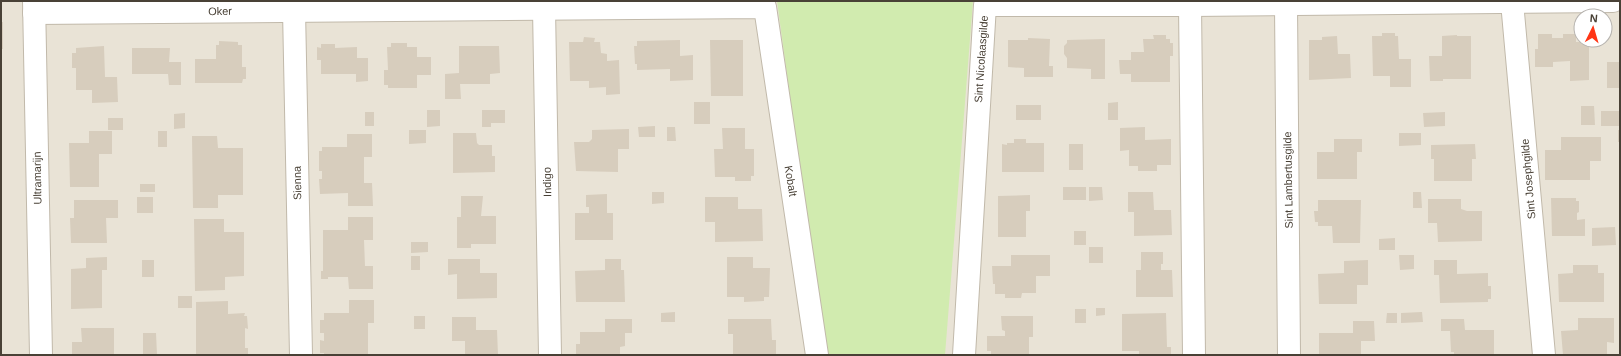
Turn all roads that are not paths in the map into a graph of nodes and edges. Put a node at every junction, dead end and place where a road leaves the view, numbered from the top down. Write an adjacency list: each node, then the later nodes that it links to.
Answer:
1 (1613, 1): 2 (street)
2 (1512, 2): 5 (street); 17 (street, Sint Josephgilde)
3 (690, 4): 7 (street, Oker); 8 (street, Oker)
4 (1190, 5): 5 (street); 14 (street, Sint Nicolaasgilde); 15 (street)
5 (1286, 5): 16 (street, Sint Lambertusgilde)
6 (34, 7): 9 (street, Oker); 10 (street, Ultramarijn)
7 (765, 7): 13 (street, Kobalt)
8 (544, 8): 9 (street, Oker); 12 (street, Indigo)
9 (294, 10): 11 (street, Sienna)
10 (41, 355)
11 (301, 355)
12 (550, 355)
13 (818, 355)
14 (964, 355)
15 (1194, 355)
16 (1289, 355)
17 (1544, 355)

